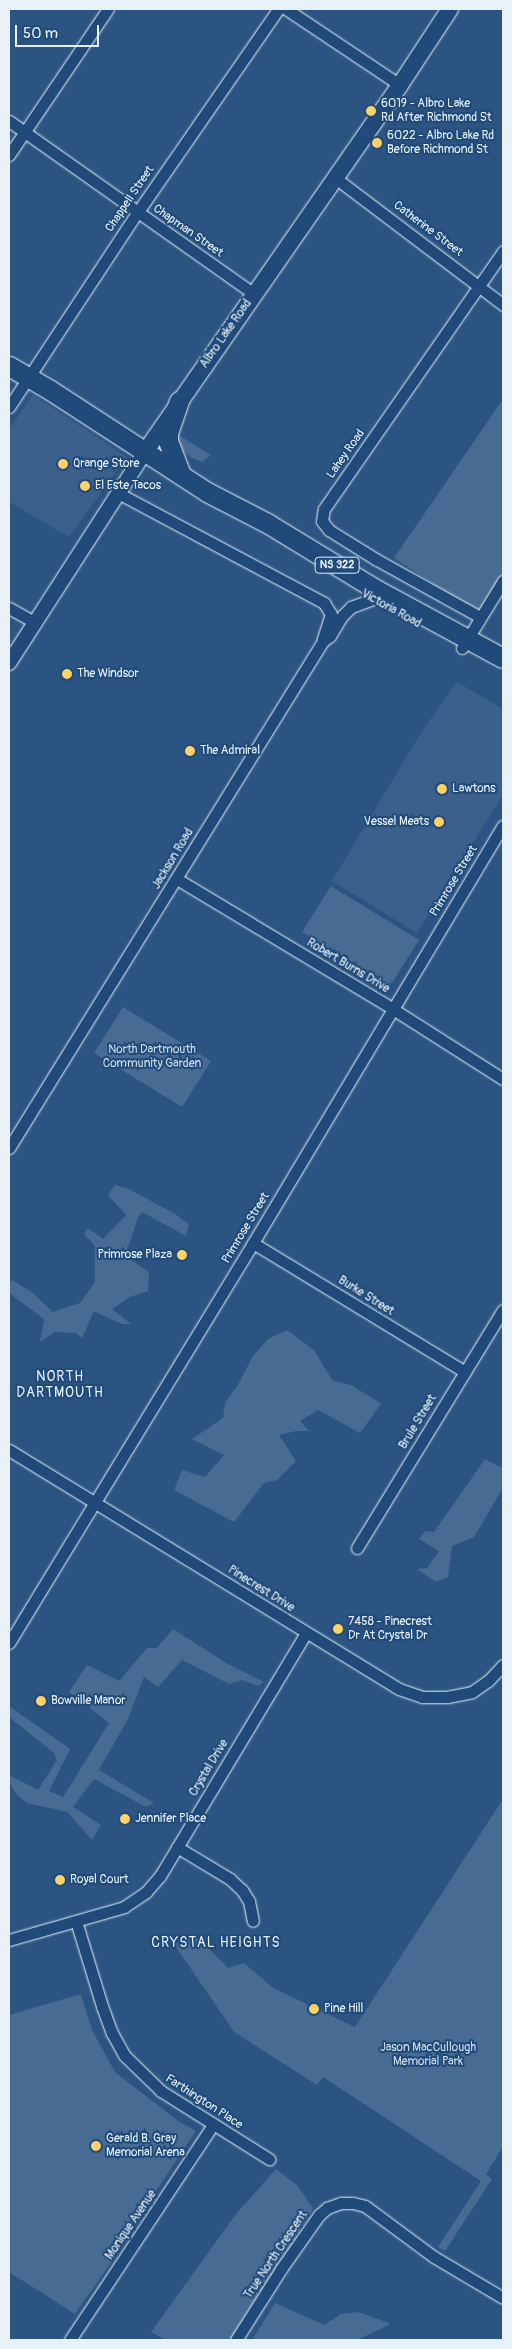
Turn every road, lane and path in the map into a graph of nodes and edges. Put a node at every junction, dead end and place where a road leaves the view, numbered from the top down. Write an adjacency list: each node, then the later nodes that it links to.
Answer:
1 (108, 9): 7 (street)
2 (278, 9): 10 (street, Chappell Street)
3 (286, 9): 5 (street)
4 (450, 9): 5 (main road, Albro Lake Road)
5 (400, 85): 9 (main road, Albro Lake Road)
6 (9, 122): 7 (street, Chapman Street)
7 (25, 133): 8 (street); 10 (street, Chapman Street)
8 (9, 155)
9 (334, 177): 12 (street, Catherine Street); 13 (main road, Albro Lake Road)
10 (137, 212): 13 (street, Chapman Street); 16 (street, Chappell Street)
11 (503, 251): 12 (street, Lahey Road)
12 (480, 286): 14 (street, Catherine Street); 26 (street, Lahey Road)
13 (254, 294): 17 (main road, Albro Lake Road)
14 (503, 305)
15 (9, 366): 16 (main road, Victoria Road / NS 322)
16 (27, 378): 18 (street, Chappell Street); 19 (main road, Victoria Road / NS 322)
17 (179, 401): 19 (main road, Albro Lake Road); 20 (main road)
18 (9, 407)
19 (145, 452): 20 (main road, Victoria Road / NS 322); 22 (street, Albro Lake Road)
20 (180, 473): 21 (main road, Victoria Road / NS 322)
21 (207, 492): 24 (main road, Victoria Road / NS 322); 29 (main road, Victoria Road / NS 322)
22 (118, 493): 27 (street, Albro Lake Road); 28 (street)
23 (503, 581): 26 (street)
24 (373, 599): 28 (street, Jackson Road); 29 (main road, Victoria Road / NS 322)
25 (9, 608): 27 (street)
26 (480, 617): 29 (street)
27 (34, 622): 31 (street, Albro Lake Road)
28 (323, 641): 34 (street, Jackson Road)
29 (464, 644): 30 (main road, Victoria Road / NS 322); 32 (main road, Victoria Road / NS 322)
30 (503, 658)
31 (9, 664)
32 (503, 670)
33 (503, 826): 35 (street, Primrose Street)
34 (177, 879): 35 (street, Robert Burns Drive); 37 (street, Jackson Road)
35 (393, 1008): 36 (street, Robert Burns Drive); 38 (street, Primrose Street)
36 (503, 1079)
37 (9, 1148)
38 (253, 1243): 40 (street, Burke Street); 42 (street, Primrose Street)
39 (503, 1310): 40 (street, Brule Street)
40 (465, 1372): 43 (street, Brule Street)
41 (9, 1450): 42 (street, Pinecrest Drive)
42 (94, 1502): 44 (street, Pinecrest Drive); 45 (street, Primrose Street)
43 (357, 1548)
44 (306, 1633): 46 (street, Pinecrest Drive); 47 (street, Crystal Drive)
45 (9, 1643)
46 (503, 1665)
47 (177, 1847): 48 (street); 49 (street, Crystal Drive)
48 (253, 1921)
49 (76, 1922): 50 (street, Crystal Drive); 51 (street, Farthington Place)
50 (9, 1940)
51 (213, 2125): 52 (street, Farthington Place); 54 (street, Monique Avenue)
52 (270, 2159)
53 (503, 2298): 55 (street, True North Crescent)
54 (70, 2340)
55 (236, 2340)

